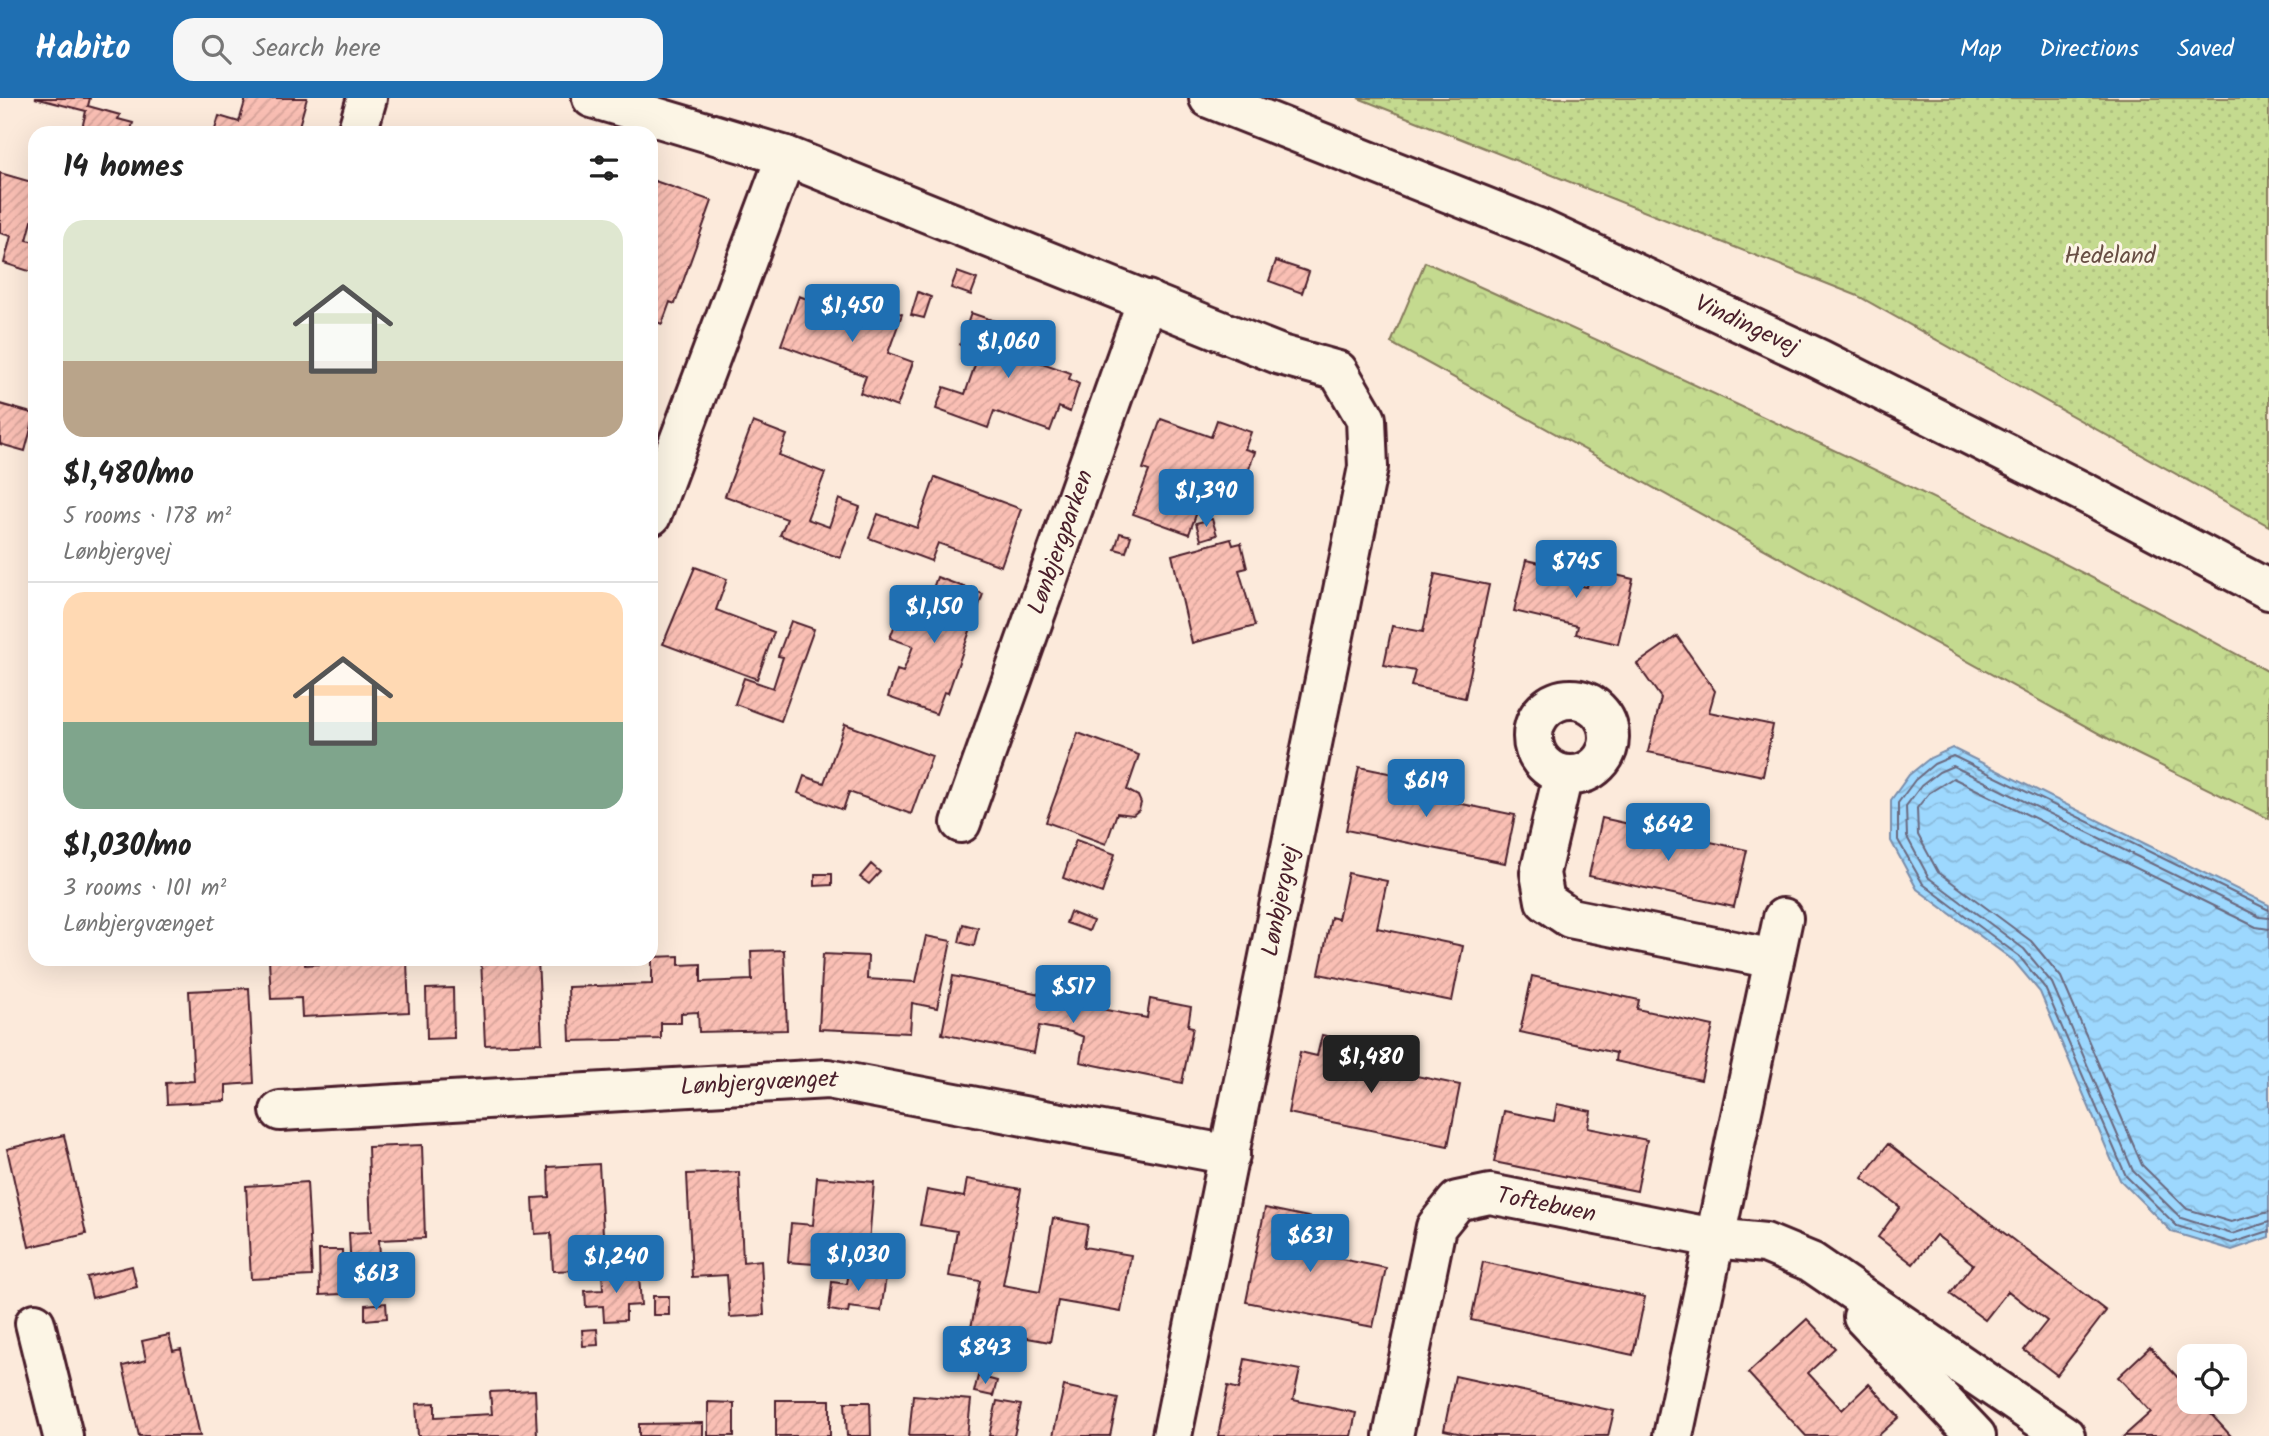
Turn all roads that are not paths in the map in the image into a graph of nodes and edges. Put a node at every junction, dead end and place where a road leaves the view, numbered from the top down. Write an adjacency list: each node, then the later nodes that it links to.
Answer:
1 (367, 98): 4 (street)
2 (592, 98): 5 (street)
3 (1209, 98): 8 (street, Vindingevej)
4 (359, 126)
5 (786, 156): 6 (street); 7 (street)
6 (1147, 300): 10 (street, Lønbjergparken); 14 (street, Lønbjergvej)
7 (658, 497)
8 (2269, 590)
9 (1563, 775): 12 (street)
10 (961, 823)
11 (1783, 918): 12 (street)
12 (1774, 960): 15 (street)
13 (280, 1111): 14 (street, Lønbjergvænget)
14 (1230, 1155): 19 (street, Lønbjergvej)
15 (1714, 1238): 16 (street, Toftebuen); 20 (street, Toftebuen); 21 (street)
16 (1811, 1262): 22 (street, Toftebuen); 23 (street, Toftebuen)
17 (35, 1323): 18 (street)
18 (63, 1436)
19 (1172, 1436)
20 (1393, 1436)
21 (1673, 1436)
22 (1976, 1436)
23 (2066, 1436)

